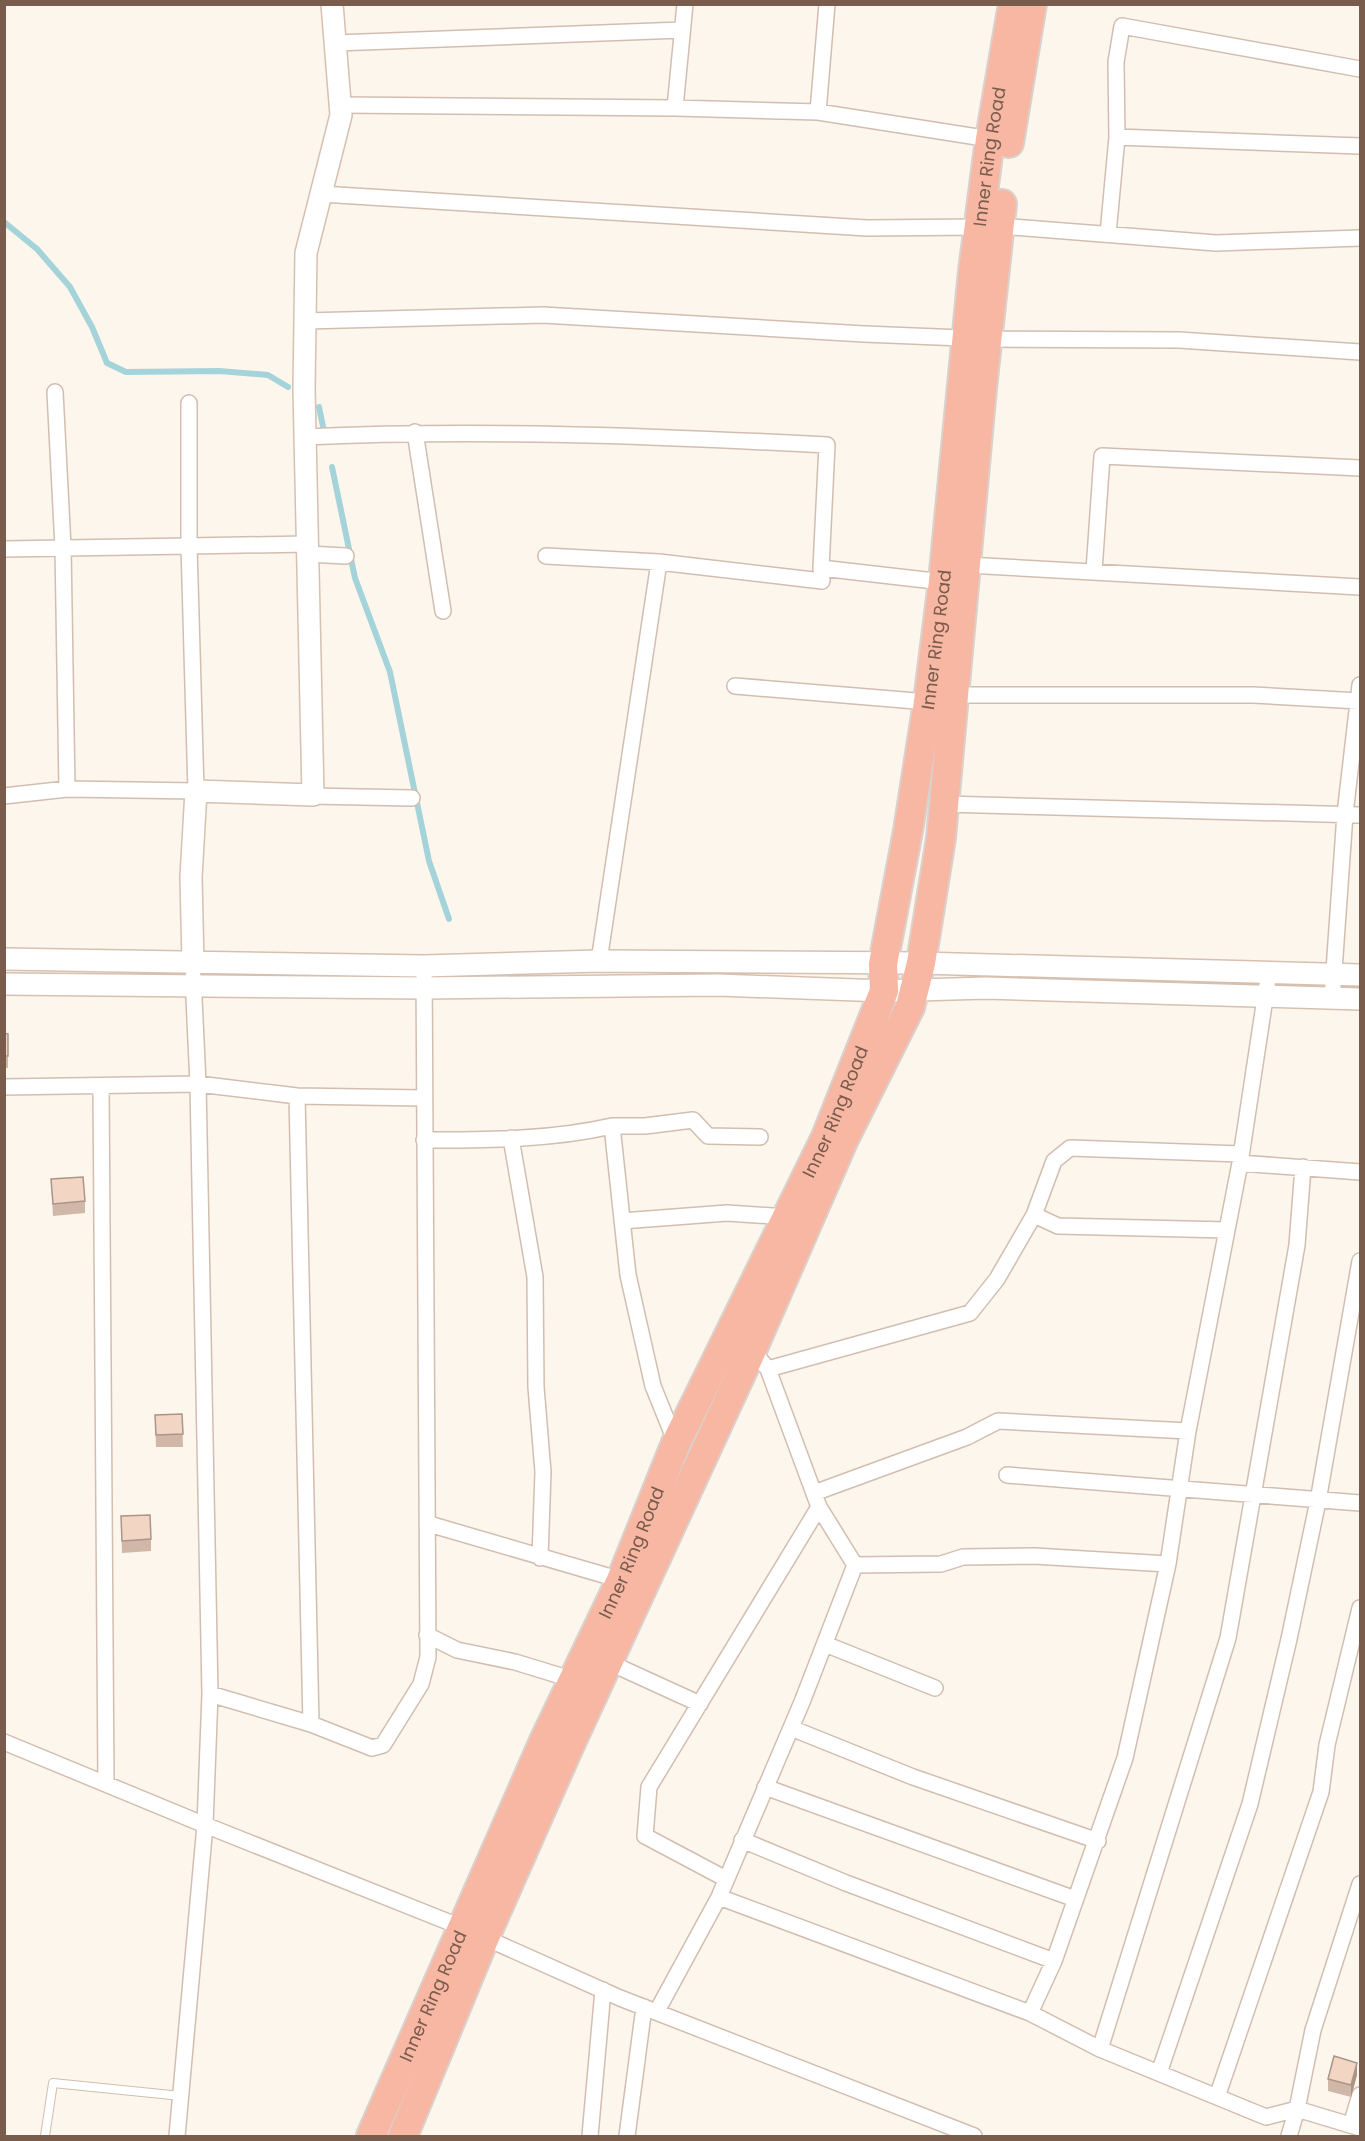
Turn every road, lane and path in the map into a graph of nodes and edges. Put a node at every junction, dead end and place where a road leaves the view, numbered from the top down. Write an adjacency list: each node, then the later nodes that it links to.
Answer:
1 (332, 4): 7 (street)
2 (685, 4): 6 (street)
3 (827, 4): 11 (street)
4 (1013, 4): 13 (highway, Inner Ring Road)
5 (1032, 4): 16 (highway, Inner Ring Road)
6 (682, 30): 7 (street); 10 (street)
7 (336, 43): 9 (street)
8 (1360, 69): 12 (street)
9 (340, 105): 10 (street); 15 (street)
10 (675, 108): 11 (street)
11 (818, 112): 13 (street)
12 (1117, 137): 14 (street); 17 (street)
13 (990, 139): 16 (highway, Inner Ring Road)
14 (1360, 146)
15 (321, 194): 16 (street); 19 (street)
16 (989, 226): 17 (street); 20 (highway, Inner Ring Road)
17 (1108, 234): 18 (street)
18 (1360, 238)
19 (305, 321): 20 (street); 25 (street)
20 (977, 338): 21 (street); 34 (highway, Inner Ring Road); 37 (highway, Inner Ring Road)
21 (1360, 351)
22 (55, 392): 28 (street)
23 (189, 403): 27 (street)
24 (415, 432): 25 (street); 35 (street); 39 (street)
25 (304, 437): 30 (street)
26 (1360, 468): 36 (street)
27 (189, 546): 28 (street); 30 (street); 44 (street)
28 (63, 547): 29 (street); 43 (street)
29 (4, 549)
30 (308, 549): 31 (street); 46 (street)
31 (346, 556)
32 (546, 556): 33 (street)
33 (659, 562): 35 (street); 52 (street)
34 (967, 565): 36 (street); 42 (highway, Inner Ring Road)
35 (821, 568): 37 (street)
36 (1094, 571): 38 (street)
37 (943, 582): 42 (highway, Inner Ring Road)
38 (1360, 587)
39 (443, 611)
40 (735, 686): 42 (street)
41 (1360, 691): 42 (street); 49 (street)
42 (941, 699): 48 (highway, Inner Ring Road); 59 (highway, Inner Ring Road)
43 (67, 789): 44 (street); 45 (street)
44 (196, 791): 46 (street); 54 (street)
45 (4, 796)
46 (310, 796): 47 (street)
47 (412, 798)
48 (944, 804): 49 (street); 53 (highway, Inner Ring Road)
49 (1345, 814): 50 (street); 57 (street)
50 (1360, 815)
51 (4, 959): 54 (street)
52 (599, 961): 55 (street); 59 (street); 62 (street)
53 (921, 963): 56 (street); 59 (street); 64 (highway, Inner Ring Road)
54 (193, 964): 55 (street); 61 (street)
55 (424, 966): 63 (street)
56 (1269, 972): 57 (street); 65 (street)
57 (1335, 975): 58 (street); 66 (street)
58 (1360, 975)
59 (883, 977): 62 (street); 64 (street); 81 (highway, Inner Ring Road)
60 (4, 984): 61 (street)
61 (193, 985): 63 (street); 68 (street)
62 (590, 987): 63 (street)
63 (424, 988): 72 (street)
64 (913, 991): 65 (street); 85 (highway, Inner Ring Road)
65 (1266, 995): 66 (street); 77 (street)
66 (1332, 999): 67 (street)
67 (1360, 999)
68 (198, 1084): 70 (street); 71 (street); 105 (street)
69 (4, 1086): 70 (street)
70 (100, 1086): 110 (street)
71 (297, 1096): 72 (street); 107 (street)
72 (423, 1098): 76 (street)
73 (612, 1126): 74 (street); 75 (street); 82 (street)
74 (760, 1137)
75 (511, 1138): 76 (street); 95 (street)
76 (424, 1140): 94 (street)
77 (1240, 1158): 78 (street); 80 (street); 83 (street)
78 (1303, 1167): 79 (street); 90 (street)
79 (1360, 1172)
80 (1034, 1215): 83 (street); 85 (street)
81 (787, 1217): 82 (street); 87 (highway, Inner Ring Road)
82 (622, 1221): 87 (street)
83 (1227, 1230): 86 (street)
84 (1360, 1261): 92 (street)
85 (760, 1359): 91 (street); 102 (highway, Inner Ring Road)
86 (1188, 1431): 89 (street); 91 (street)
87 (676, 1443): 98 (highway, Inner Ring Road)
88 (1007, 1475): 89 (street)
89 (1182, 1488): 90 (street); 96 (street)
90 (1253, 1495): 92 (street); 125 (street)
91 (816, 1500): 97 (street); 106 (street)
92 (1318, 1501): 93 (street); 126 (street)
93 (1360, 1503)
94 (429, 1524): 95 (street); 100 (street)
95 (540, 1558): 98 (street)
96 (1168, 1564): 97 (street); 114 (street)
97 (855, 1565): 101 (street)
98 (621, 1581): 103 (highway, Inner Ring Road)
99 (1360, 1608): 129 (street)
100 (427, 1635): 103 (street); 107 (street)
101 (825, 1644): 104 (street); 108 (street)
102 (627, 1670): 106 (street); 120 (highway, Inner Ring Road)
103 (574, 1680): 120 (highway, Inner Ring Road)
104 (935, 1688)
105 (210, 1694): 107 (street); 112 (street)
106 (700, 1704): 115 (street)
107 (310, 1724)
108 (790, 1728): 111 (street); 114 (street)
109 (4, 1742): 110 (street)
110 (106, 1783): 112 (street)
111 (765, 1787): 113 (street); 118 (street)
112 (204, 1825): 120 (street); 128 (street)
113 (742, 1840): 115 (street); 121 (street)
114 (1098, 1841): 118 (street)
115 (726, 1879): 117 (street)
116 (1360, 1884): 119 (street)
117 (719, 1897): 123 (street); 124 (street)
118 (1075, 1899): 121 (street)
119 (1357, 1908): 130 (street)
120 (473, 1932): 122 (street); 134 (highway, Inner Ring Road); 135 (highway, Inner Ring Road)
121 (1054, 1961): 124 (street)
122 (603, 1990): 123 (street); 136 (street)
123 (650, 2009): 137 (street); 138 (street)
124 (1030, 2013): 125 (street)
125 (1100, 2049): 126 (street)
126 (1159, 2073): 129 (street)
127 (1360, 2095): 131 (street)
128 (181, 2096): 132 (lane); 133 (street)
129 (1217, 2097): 130 (street)
130 (1298, 2109): 131 (street); 139 (street)
131 (1356, 2127)
132 (45, 2136)
133 (177, 2136)
134 (371, 2136)
135 (403, 2136)
136 (590, 2136)
137 (627, 2136)
138 (974, 2136)
139 (1289, 2136)

